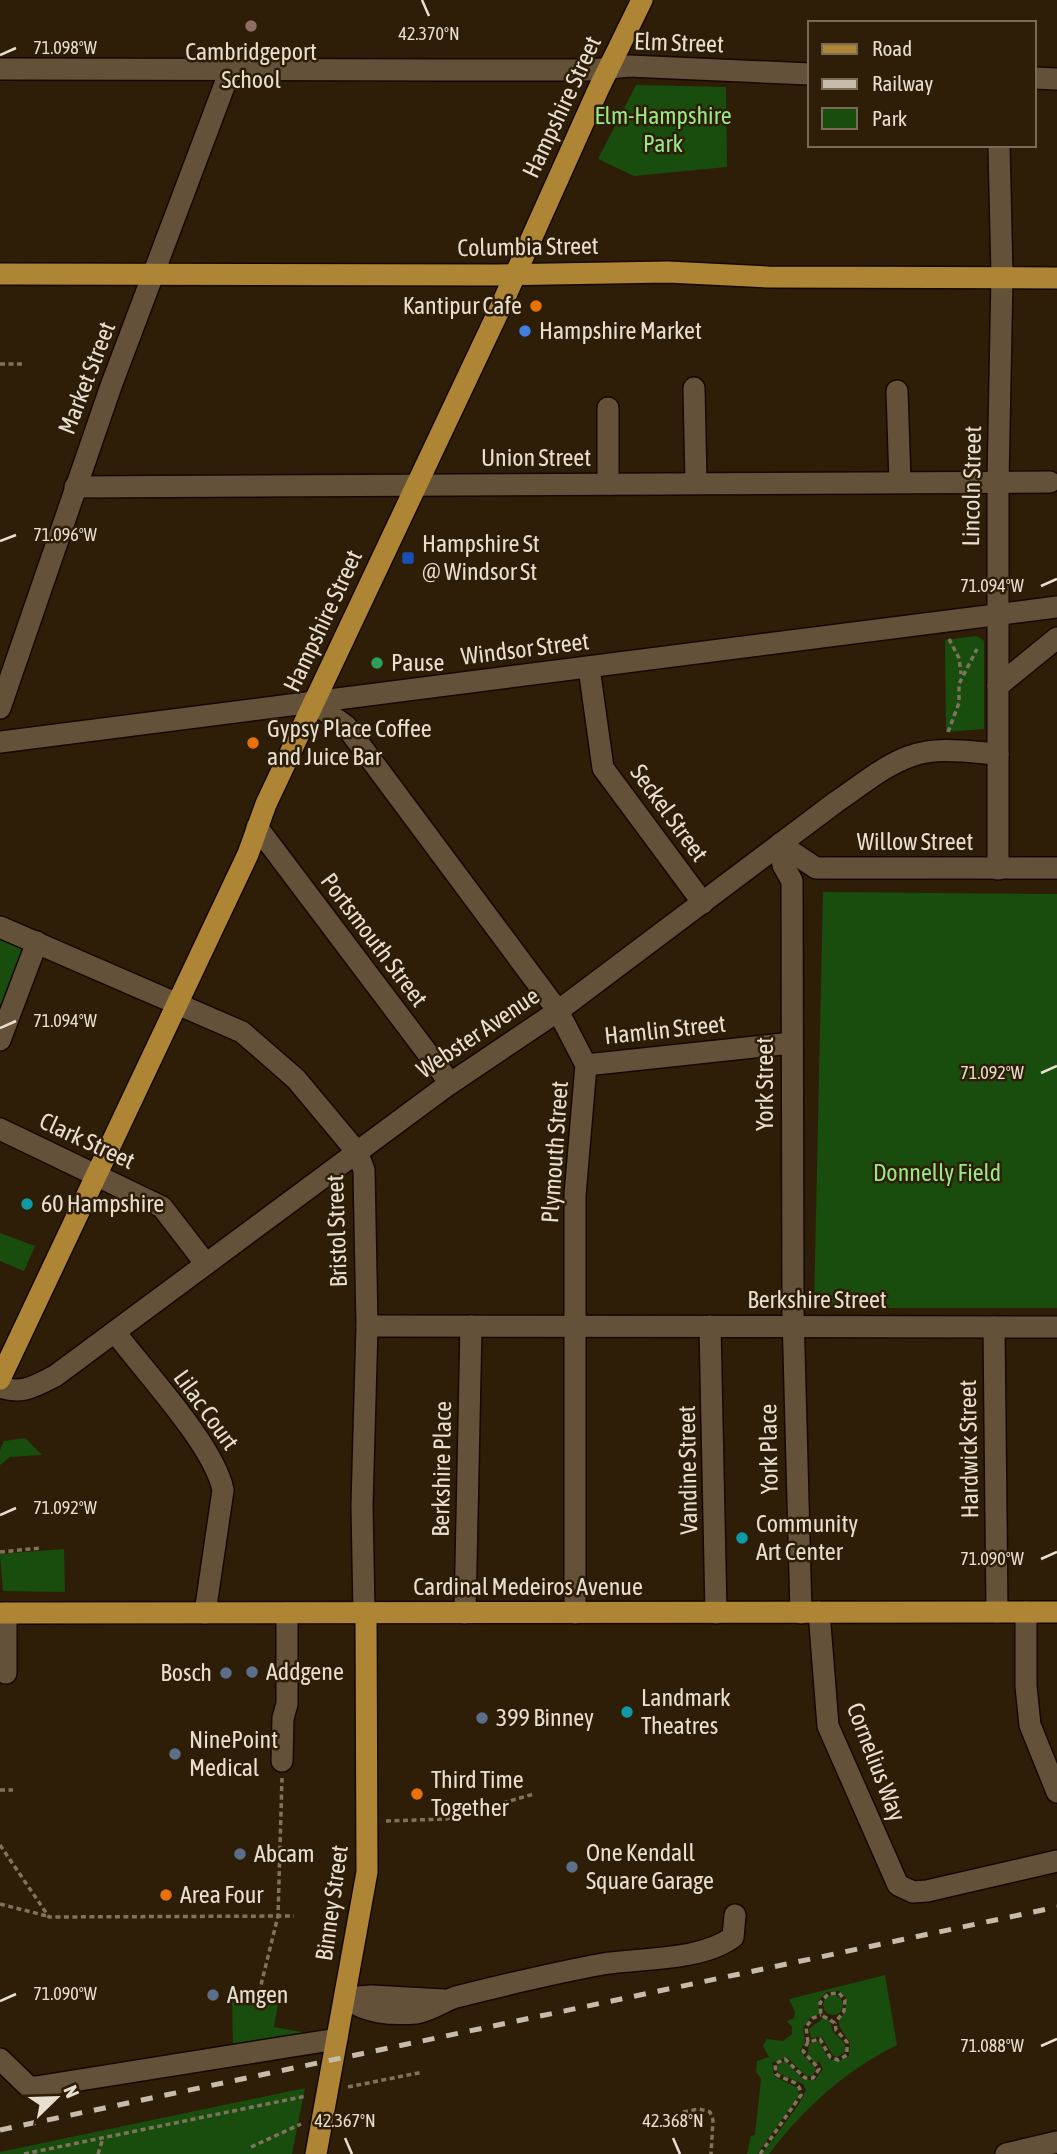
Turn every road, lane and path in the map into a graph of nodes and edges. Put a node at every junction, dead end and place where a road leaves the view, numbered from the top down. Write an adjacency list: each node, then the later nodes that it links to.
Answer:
1 (642, 0): 3 (main road, Hampshire Street)
2 (231, 68): 3 (street, Elm Street); 4 (street, Elm Street); 10 (street, Market Street)
3 (608, 68): 5 (street, Elm Street); 11 (main road, Hampshire Street)
4 (0, 69)
5 (808, 74)
6 (1036, 78): 7 (street)
7 (1057, 79)
8 (999, 147): 12 (street, Lincoln Street)
9 (0, 274): 10 (main road, Columbia Street)
10 (154, 274): 11 (main road, Columbia Street); 25 (street, Market Street)
11 (514, 274): 12 (main road, Columbia Street); 24 (main road, Hampshire Street)
12 (1002, 276): 13 (main road, Columbia Street); 20 (street, Lincoln Street)
13 (1057, 278)
14 (0, 364): 15 (path)
15 (22, 364)
16 (694, 388): 22 (street)
17 (897, 391): 19 (street)
18 (608, 408): 23 (street)
19 (900, 482): 20 (street, Union Street); 22 (street, Union Street)
20 (998, 482): 21 (street, Union Street); 27 (street, Lincoln Street)
21 (1050, 482)
22 (696, 483): 23 (street, Union Street)
23 (608, 484): 24 (street, Union Street)
24 (416, 485): 25 (street, Union Street); 34 (main road, Hampshire Street)
25 (75, 487): 35 (street, Market Street)
26 (1057, 607): 27 (street, Windsor Street)
27 (998, 615): 31 (street, Windsor Street); 33 (street, Lincoln Street)
28 (949, 637): 32 (path)
29 (1057, 638): 33 (street)
30 (979, 643): 32 (path)
31 (589, 668): 34 (street, Windsor Street); 43 (street, Seckel Street)
32 (961, 677): 37 (path)
33 (998, 686): 38 (street, Lincoln Street)
34 (314, 703): 36 (street, Windsor Street); 39 (main road, Hampshire Street); 47 (street, Plymouth Street)
35 (0, 708)
36 (0, 742)
37 (949, 751): 38 (street, Webster Avenue); 40 (street, Webster Avenue)
38 (998, 754): 42 (street, Lincoln Street)
39 (257, 827): 46 (main road, Hampshire Street); 51 (street, Portsmouth Street)
40 (780, 844): 42 (street, Willow Street); 43 (street, Webster Avenue); 49 (street, York Street)
41 (1057, 868): 42 (street, Willow Street)
42 (998, 869)
43 (703, 904): 47 (street, Webster Avenue)
44 (0, 927): 45 (street, Bristol Street)
45 (37, 942): 46 (street, Bristol Street); 48 (street)
46 (176, 1002): 53 (street, Bristol Street); 54 (main road, Hampshire Street)
47 (558, 1011): 50 (street, Plymouth Street); 51 (street, Webster Avenue)
48 (0, 1040)
49 (792, 1043): 50 (street, Hamlin Street); 59 (street, York Street)
50 (586, 1065): 60 (street, Plymouth Street)
51 (450, 1083): 53 (street, Webster Avenue)
52 (0, 1129): 54 (street, Clark Street)
53 (357, 1152): 55 (street, Webster Avenue); 56 (street, Bristol Street)
54 (96, 1174): 55 (street, Clark Street); 64 (main road, Hampshire Street)
55 (206, 1264): 63 (street, Webster Avenue)
56 (367, 1326): 57 (street); 74 (street, Bristol Street)
57 (471, 1326): 60 (street); 75 (street, Berkshire Place)
58 (710, 1326): 59 (street, Berkshire Street); 60 (street, Berkshire Street); 77 (street, Vandine Street)
59 (793, 1326): 61 (street, Berkshire Street); 78 (street, York Place)
60 (576, 1327): 76 (street, Plymouth Street)
61 (994, 1327): 62 (street, Berkshire Street); 68 (street, Hardwick Street)
62 (1057, 1327)
63 (115, 1332): 65 (street, Webster Avenue); 72 (street, Lilac Court)
64 (0, 1379)
65 (0, 1387)
66 (41, 1548): 67 (path)
67 (0, 1552)
68 (997, 1612): 69 (main road, Cardinal Medeiros Avenue); 78 (main road, Cardinal Medeiros Avenue)
69 (1026, 1612): 70 (main road, Cardinal Medeiros Avenue); 83 (street)
70 (1057, 1612)
71 (3, 1613): 72 (main road, Cardinal Medeiros Avenue); 79 (street)
72 (205, 1613): 73 (main road, Cardinal Medeiros Avenue)
73 (287, 1613): 74 (main road, Cardinal Medeiros Avenue); 80 (street)
74 (365, 1613): 75 (main road, Cardinal Medeiros Avenue); 93 (main road, Binney Street)
75 (465, 1613): 76 (main road, Cardinal Medeiros Avenue)
76 (575, 1613): 77 (main road, Cardinal Medeiros Avenue)
77 (716, 1613): 78 (main road, Cardinal Medeiros Avenue)
78 (810, 1613): 87 (street, Cornelius Way)
79 (6, 1673)
80 (282, 1762): 90 (path)
81 (0, 1790): 82 (path)
82 (13, 1790)
83 (1057, 1793)
84 (534, 1794): 85 (path)
85 (383, 1821)
86 (0, 1845): 92 (path)
87 (1057, 1861)
88 (0, 1904): 92 (path)
89 (735, 1915): 93 (street)
90 (278, 1916): 91 (path); 92 (path); 94 (path)
91 (294, 1916)
92 (49, 1917)
93 (345, 1998): 97 (main road, Binney Street)
94 (257, 2001)
95 (821, 2015): 96 (path); 96 (path); 98 (path)
96 (835, 2023): 98 (path)
97 (337, 2039): 99 (street); 110 (main road, Binney Street)
98 (808, 2042): 112 (path)
99 (0, 2059)
100 (423, 2072): 101 (path)
101 (346, 2088)
102 (308, 2095): 105 (path)
103 (683, 2112): 111 (path)
104 (303, 2123): 107 (path)
105 (103, 2138): 108 (path); 109 (path)
106 (1057, 2142): 113 (street)
107 (251, 2147)
108 (24, 2154)
109 (98, 2154)
110 (316, 2154)
111 (711, 2154)
112 (760, 2154)
113 (1006, 2154)

